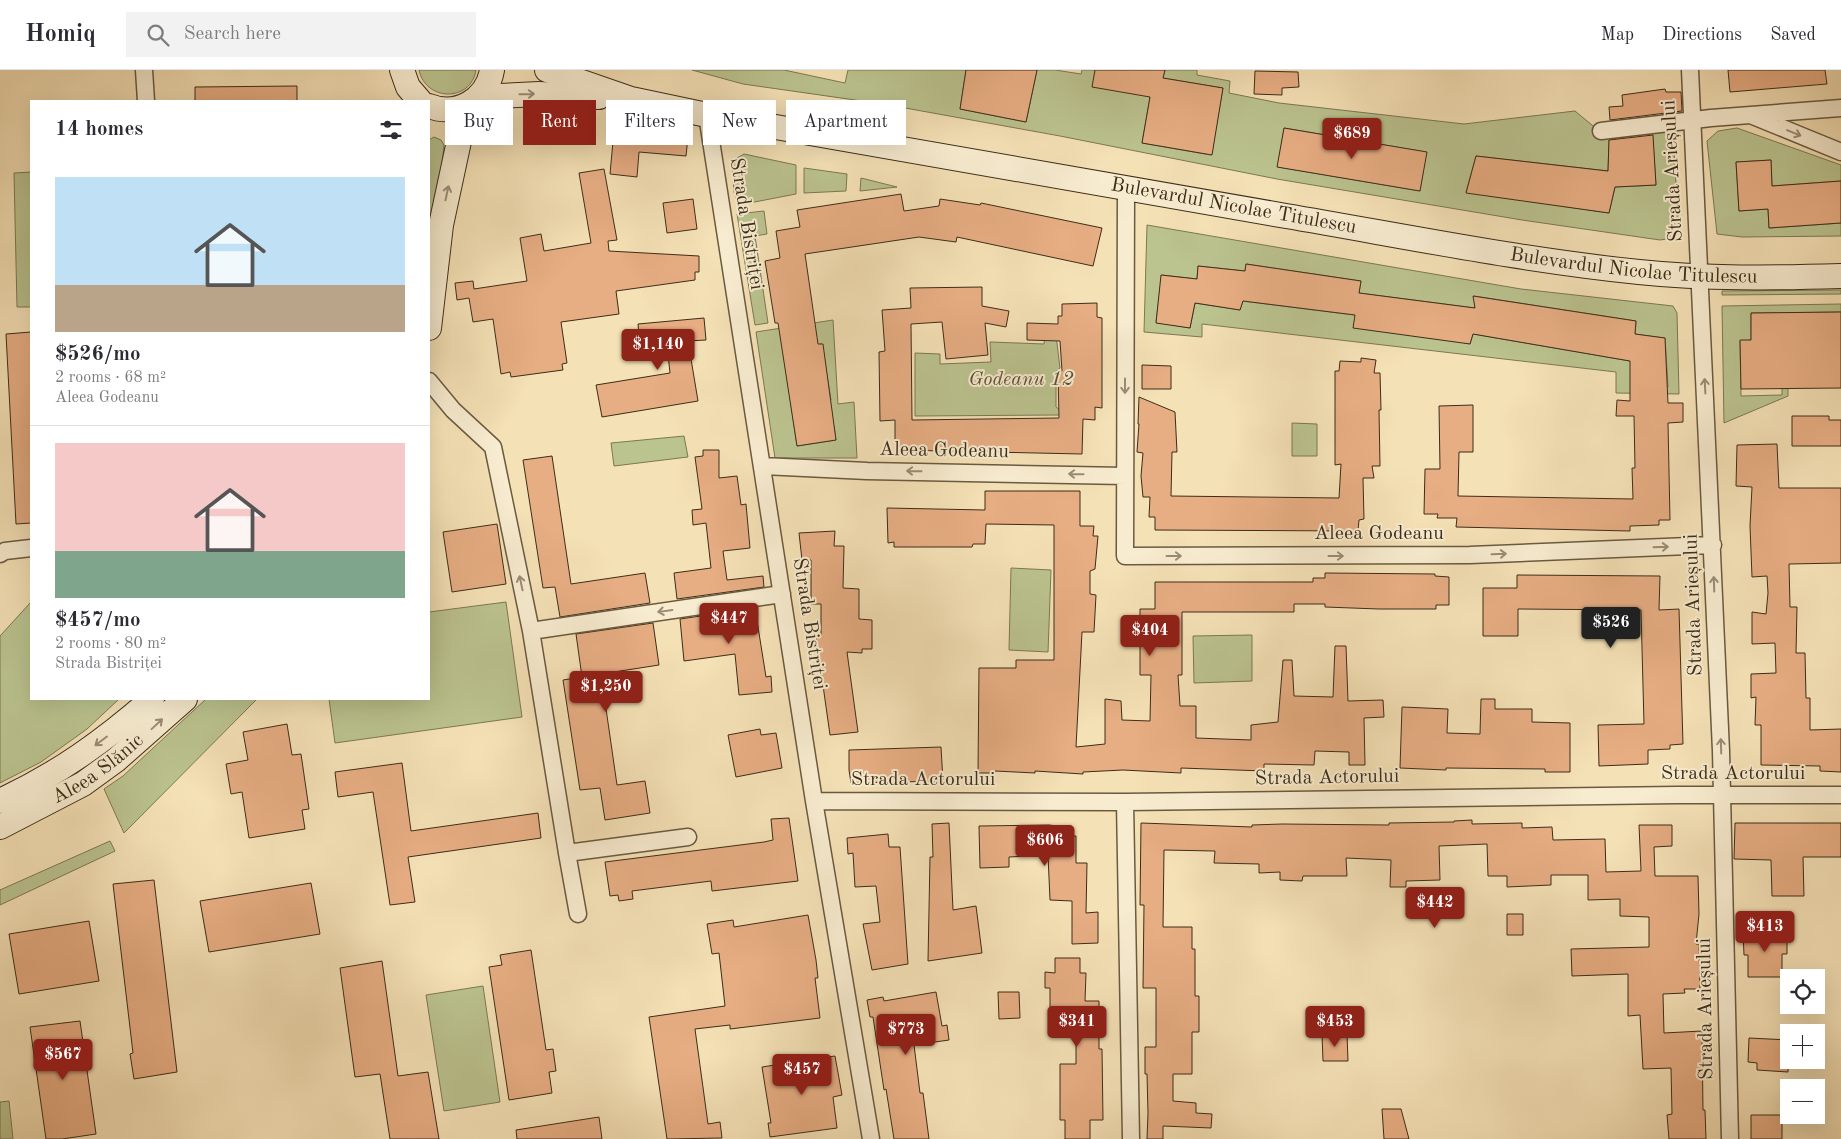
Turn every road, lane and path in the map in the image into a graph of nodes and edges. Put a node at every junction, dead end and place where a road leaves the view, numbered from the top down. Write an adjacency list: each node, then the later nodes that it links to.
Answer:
1 (144, 70): 7 (street)
2 (492, 70): 8 (main road)
3 (547, 70): 6 (main road, Bulevardul Nicolae Titulescu)
4 (1690, 70): 13 (street, Strada Arieșului)
5 (410, 88): 9 (main road, Bulevardul Nicolae Titulescu)
6 (631, 99): 8 (main road, Bulevardul Nicolae Titulescu, one-way to 6); 11 (main road, Bulevardul Nicolae Titulescu)
7 (146, 100)
8 (476, 100)
9 (445, 108)
10 (1841, 108): 12 (street)
11 (703, 114)
12 (1749, 115): 13 (street); 18 (street, one-way to 18)
13 (1692, 120): 15 (street); 21 (street, Strada Arieșului)
14 (776, 127): 19 (main road, Bulevardul Nicolae Titulescu)
15 (1601, 131)
16 (458, 145): 22 (main road, one-way to 16)
17 (712, 145): 24 (street, Strada Bistriței)
18 (1841, 152)
19 (1126, 187): 21 (main road, Bulevardul Nicolae Titulescu); 25 (street, Aleea Godeanu, one-way to 25)
20 (1841, 276): 21 (main road, Bulevardul Nicolae Titulescu)
21 (1699, 277): 26 (street, Strada Arieșului, one-way to 21)
22 (430, 319)
23 (430, 382): 30 (street, one-way to 23)
24 (763, 466): 25 (street, Aleea Godeanu, one-way to 24); 29 (street, Strada Bistriței)
25 (1125, 476): 26 (street, Aleea Godeanu, one-way to 26)
26 (1713, 545): 33 (street, Strada Arieșului, one-way to 26)
27 (30, 548): 28 (street)
28 (0, 554)
29 (782, 594): 30 (street, one-way to 30); 36 (street, Strada Bistriței)
30 (531, 631): 40 (street)
31 (151, 700): 35 (main road, Aleea Slănic, one-way to 35)
32 (184, 700): 38 (main road, Aleea Slănic, one-way to 32)
33 (1723, 795): 34 (street, Strada Actorului); 37 (street, Strada Actorului); 44 (street, Strada Arieșului)
34 (1841, 795)
35 (0, 800)
36 (814, 801): 37 (street, Strada Actorului); 42 (street, Strada Bistriței)
37 (1125, 802): 43 (street)
38 (0, 827)
39 (688, 837): 40 (street)
40 (567, 853): 41 (street)
41 (578, 914)
42 (871, 1139)
43 (1131, 1139)
44 (1730, 1139)

